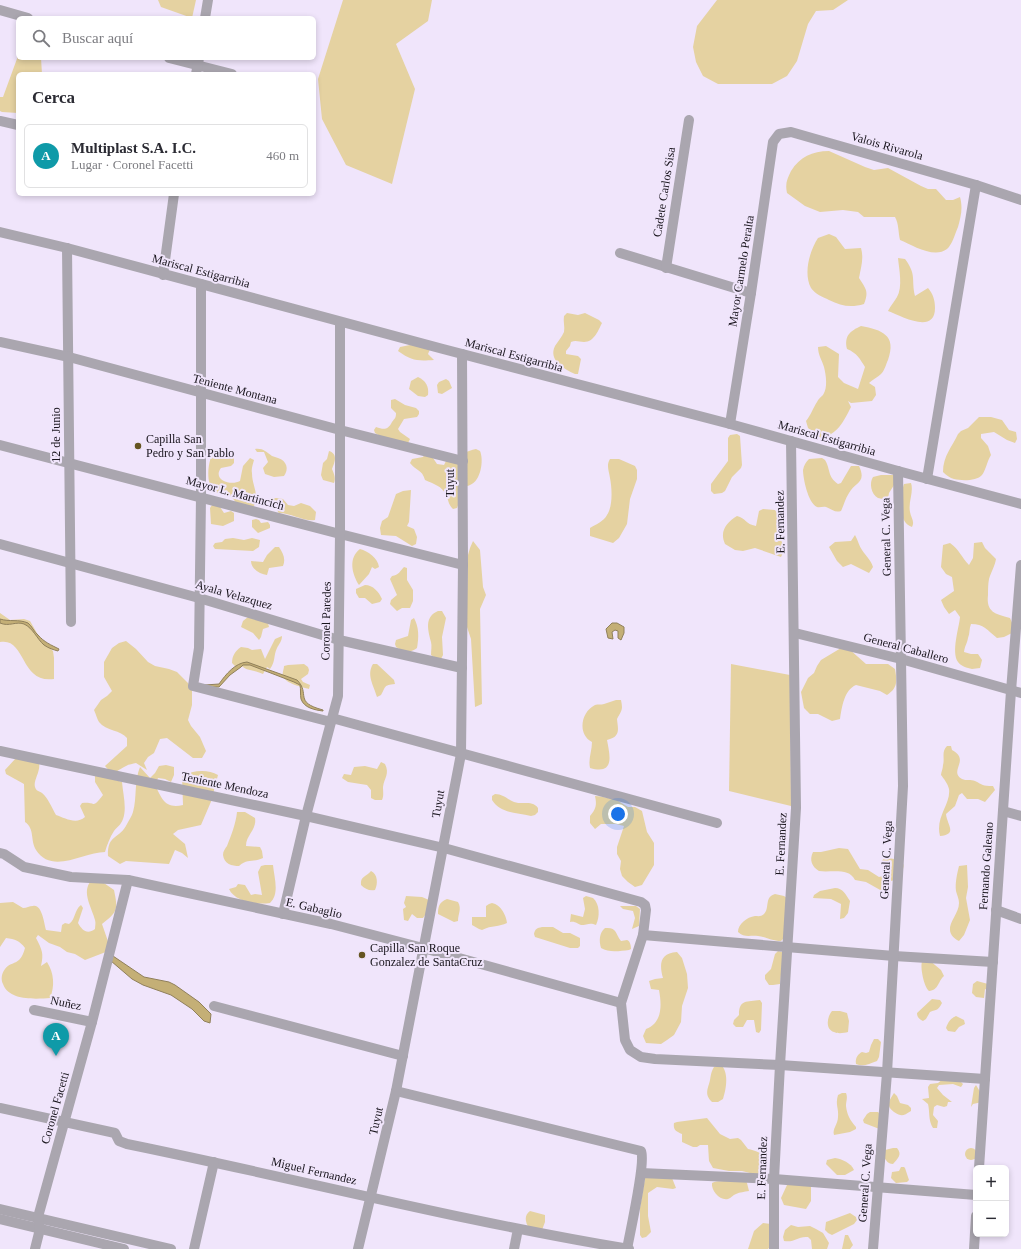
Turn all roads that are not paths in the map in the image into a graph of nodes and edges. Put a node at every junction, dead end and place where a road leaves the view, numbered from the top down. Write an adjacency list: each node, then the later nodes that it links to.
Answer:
1 (208, 0): 4 (street)
2 (0, 10): 3 (street)
3 (21, 16)
4 (206, 16)
5 (176, 60): 6 (street)
6 (197, 66): 7 (street)
7 (223, 72)
8 (688, 120): 18 (street, Cadete Carlos Sisa)
9 (0, 121): 10 (street)
10 (16, 125)
11 (791, 132): 12 (street, Valois Rivarola); 21 (street, Mayor Carmelo Peralta)
12 (976, 186): 14 (street, Valois Rivarola); 34 (street)
13 (174, 196): 19 (street)
14 (1021, 200)
15 (0, 232): 16 (street, Mariscal Estigarribia)
16 (67, 248): 19 (street, Mariscal Estigarribia); 25 (street, 12 de Junio)
17 (620, 253): 18 (street)
18 (666, 268): 21 (street)
19 (163, 275): 20 (street, Mariscal Estigarribia)
20 (201, 284): 22 (street, Mariscal Estigarribia); 26 (street)
21 (751, 293): 27 (street, Mayor Carmelo Peralta)
22 (340, 322): 24 (street, Mariscal Estigarribia); 28 (street, Coronel Paredes)
23 (0, 342): 25 (street, Teniente Montana)
24 (462, 354): 27 (street, Mariscal Estigarribia); 31 (street, Tuyut)
25 (68, 357): 26 (street, Teniente Montana); 32 (street, 12 de Junio)
26 (201, 393): 28 (street, Teniente Montana); 35 (street)
27 (730, 424): 29 (street, Mariscal Estigarribia)
28 (340, 430): 31 (street, Teniente Montana); 37 (street, Coronel Paredes)
29 (791, 441): 33 (street, Mariscal Estigarribia); 44 (street, E. Fernandez)
30 (0, 445): 32 (street, Mayor L. Martincich)
31 (463, 461): 40 (street, Tuyut)
32 (69, 462): 35 (street, Mayor L. Martincich); 39 (street, 12 de Junio)
33 (898, 471): 34 (street, Mariscal Estigarribia); 46 (street, General C. Vega)
34 (927, 479): 36 (street, Mariscal Estigarribia)
35 (201, 497): 37 (street, Mayor L. Martincich); 42 (street)
36 (1021, 504)
37 (340, 534): 40 (street, Mayor L. Martincich); 45 (street, Coronel Paredes)
38 (0, 544): 39 (street, Ayala Velazquez)
39 (70, 564): 42 (street, Ayala Velazquez); 43 (street, 12 de Junio)
40 (463, 565): 47 (street, Tuyut)
41 (1021, 565): 48 (street, Fernando Galeano)
42 (199, 598): 45 (street, Ayala Velazquez); 50 (street)
43 (71, 622)
44 (795, 633): 46 (street, General Caballero); 65 (street, E. Fernandez)
45 (339, 640): 47 (street, Ayala Velazquez); 50 (street, Coronel Paredes)
46 (900, 658): 48 (street, General Caballero); 66 (street, General C. Vega)
47 (462, 668): 52 (street, Tuyut)
48 (1011, 691): 49 (street, General Caballero); 53 (street, Fernando Galeano)
49 (1021, 693)
50 (331, 720): 52 (street); 54 (street, Coronel Paredes)
51 (0, 751): 54 (street, Teniente Mendoza)
52 (461, 754): 56 (street); 57 (street, Tuyut)
53 (1003, 811): 55 (street); 60 (street, Fernando Galeano)
54 (306, 816): 57 (street, Teniente Mendoza); 61 (street, Coronel Paredes)
55 (1021, 816)
56 (716, 823)
57 (444, 848): 63 (street, Teniente Mendoza); 64 (street, Tuyut)
58 (0, 853): 59 (street, E. Gabaglio)
59 (128, 880): 61 (street, E. Gabaglio); 71 (street, Coronel Facetti)
60 (996, 910): 62 (street); 67 (street, Fernando Galeano)
61 (282, 914): 64 (street, E. Gabaglio)
62 (1021, 919)
63 (643, 935): 65 (street); 68 (street, Teniente Mendoza)
64 (423, 948): 68 (street, E. Gabaglio); 72 (street, Tuyut)
65 (788, 948): 66 (street); 73 (street, E. Fernandez)
66 (894, 956): 67 (street); 74 (street, General C. Vega)
67 (993, 962): 75 (street, Fernando Galeano)
68 (621, 1003): 73 (street)
69 (214, 1006): 72 (street)
70 (34, 1010): 71 (street, Nuñez)
71 (92, 1022): 78 (street, Coronel Facetti)
72 (403, 1056): 76 (street, Tuyut)
73 (780, 1065): 74 (street); 82 (street, E. Fernandez)
74 (887, 1073): 75 (street); 83 (street, General C. Vega)
75 (985, 1079): 80 (street, Fernando Galeano)
76 (396, 1091): 81 (street); 85 (street, Tuyut)
77 (0, 1108): 78 (street, Miguel Fernandez)
78 (65, 1121): 79 (street, Miguel Fernandez); 87 (street, Coronel Facetti)
79 (214, 1162): 85 (street, Miguel Fernandez); 95 (street)
80 (979, 1165)
81 (641, 1173): 82 (street); 98 (street)
82 (774, 1179): 83 (street); 99 (street, E. Fernandez)
83 (878, 1188): 84 (street); 100 (street, General C. Vega)
84 (973, 1195)
85 (371, 1197): 90 (street, Miguel Fernandez); 96 (street, Tuyut)
86 (0, 1209): 87 (street)
87 (38, 1218): 89 (street, Coronel Facetti); 94 (street)
88 (0, 1219): 89 (street)
89 (40, 1229): 92 (street, Coronel Facetti); 93 (street)
90 (518, 1229): 97 (street); 98 (street, Miguel Fernandez)
91 (975, 1237): 101 (street)
92 (35, 1249)
93 (124, 1249)
94 (171, 1249)
95 (194, 1249)
96 (358, 1249)
97 (514, 1249)
98 (628, 1249)
99 (774, 1249)
100 (873, 1249)
101 (974, 1249)

